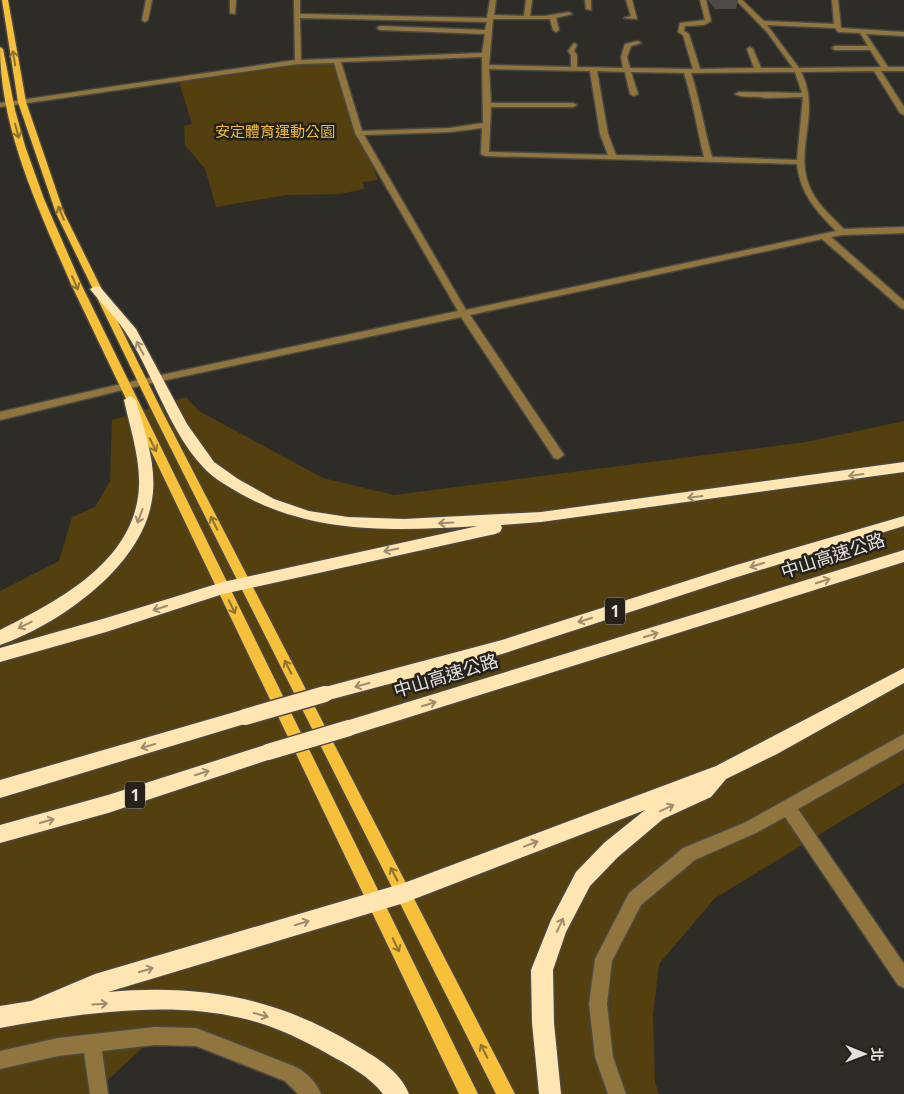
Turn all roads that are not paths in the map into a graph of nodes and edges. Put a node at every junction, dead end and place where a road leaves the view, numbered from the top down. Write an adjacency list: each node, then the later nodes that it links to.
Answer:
1 (5, 0): 51 (main road, one-way to 1)
2 (149, 0): 20 (street)
3 (233, 0): 13 (street)
4 (297, 0): 15 (street)
5 (493, 0): 17 (street)
6 (529, 0): 18 (street)
7 (588, 0): 12 (street)
8 (629, 0): 19 (street)
9 (703, 0): 47 (street)
10 (739, 0): 21 (street)
11 (835, 0): 22 (street)
12 (589, 9)
13 (233, 13)
14 (569, 14): 16 (street)
15 (297, 16): 17 (street); 36 (street)
16 (553, 17): 18 (street); 24 (street)
17 (491, 18): 18 (street); 25 (street)
18 (527, 18)
19 (627, 18)
20 (145, 20)
21 (761, 23): 22 (street); 44 (street)
22 (838, 26): 26 (street)
23 (380, 28): 25 (street)
24 (556, 30)
25 (489, 32): 34 (street)
26 (862, 32): 27 (street); 31 (street)
27 (904, 34)
28 (638, 43): 42 (street)
29 (574, 45): 38 (street)
30 (836, 48): 31 (street)
31 (872, 48): 41 (street)
32 (750, 49): 43 (street)
33 (0, 50): 52 (main road)
34 (485, 55): 35 (street); 37 (street)
35 (337, 60): 36 (street); 57 (street)
36 (298, 62): 51 (street)
37 (485, 68): 38 (street); 53 (street)
38 (574, 69): 39 (street)
39 (593, 69): 42 (street); 58 (street)
40 (876, 69): 41 (street); 44 (street); 55 (street)
41 (886, 69): 45 (street)
42 (629, 70): 46 (street); 48 (street)
43 (758, 70): 44 (street); 47 (street)
44 (797, 70): 50 (street)
45 (904, 70)
46 (687, 71): 47 (street); 59 (street)
47 (697, 71)
48 (634, 94)
49 (739, 94): 50 (street)
50 (806, 95): 60 (street)
51 (22, 102): 52 (street); 66 (main road, one-way to 51)
52 (5, 105): 67 (main road, one-way to 67)
53 (487, 105): 54 (street); 56 (street)
54 (573, 105)
55 (904, 113)
56 (486, 125): 57 (street); 58 (street)
57 (359, 133): 65 (street)
58 (612, 157): 59 (street)
59 (708, 159): 60 (street)
60 (800, 162): 62 (street)
61 (904, 230): 62 (street)
62 (842, 232): 63 (street)
63 (824, 236): 64 (street); 65 (street)
64 (904, 306)
65 (464, 314): 66 (street); 69 (street)
66 (150, 381): 67 (street); 71 (highway, one-way to 66); 74 (main road, one-way to 66)
67 (127, 394): 68 (street); 75 (main road, one-way to 75); 76 (highway, one-way to 76)
68 (0, 416)
69 (558, 455)
70 (904, 467): 71 (highway, one-way to 71)
71 (541, 517): 74 (highway, one-way to 74)
72 (904, 521): 81 (highway, 中山高速公路 / 1, one-way to 81, bridge)
73 (904, 556): 83 (highway, 中山高速公路 / 1, one-way to 73, bridge)
74 (245, 583): 75 (highway); 84 (main road, one-way to 74)
75 (223, 588): 77 (highway, one-way to 77); 85 (main road, one-way to 85)
76 (0, 638)
77 (0, 655)
78 (904, 675): 80 (highway)
79 (904, 741): 82 (street)
80 (722, 772): 84 (highway, one-way to 80); 96 (highway, one-way to 80)
81 (0, 789)
82 (787, 806): 86 (street); 97 (street)
83 (0, 834)
84 (404, 893): 85 (highway); 95 (main road, one-way to 84)
85 (375, 901): 87 (highway, one-way to 85); 94 (main road, one-way to 94)
86 (904, 979)
87 (35, 1010): 88 (highway); 93 (highway, one-way to 93)
88 (0, 1017)
89 (92, 1044): 90 (street); 91 (street); 92 (street)
90 (0, 1060)
91 (99, 1094)
92 (312, 1094)
93 (398, 1094)
94 (469, 1094)
95 (506, 1094)
96 (550, 1094)
97 (617, 1094)

